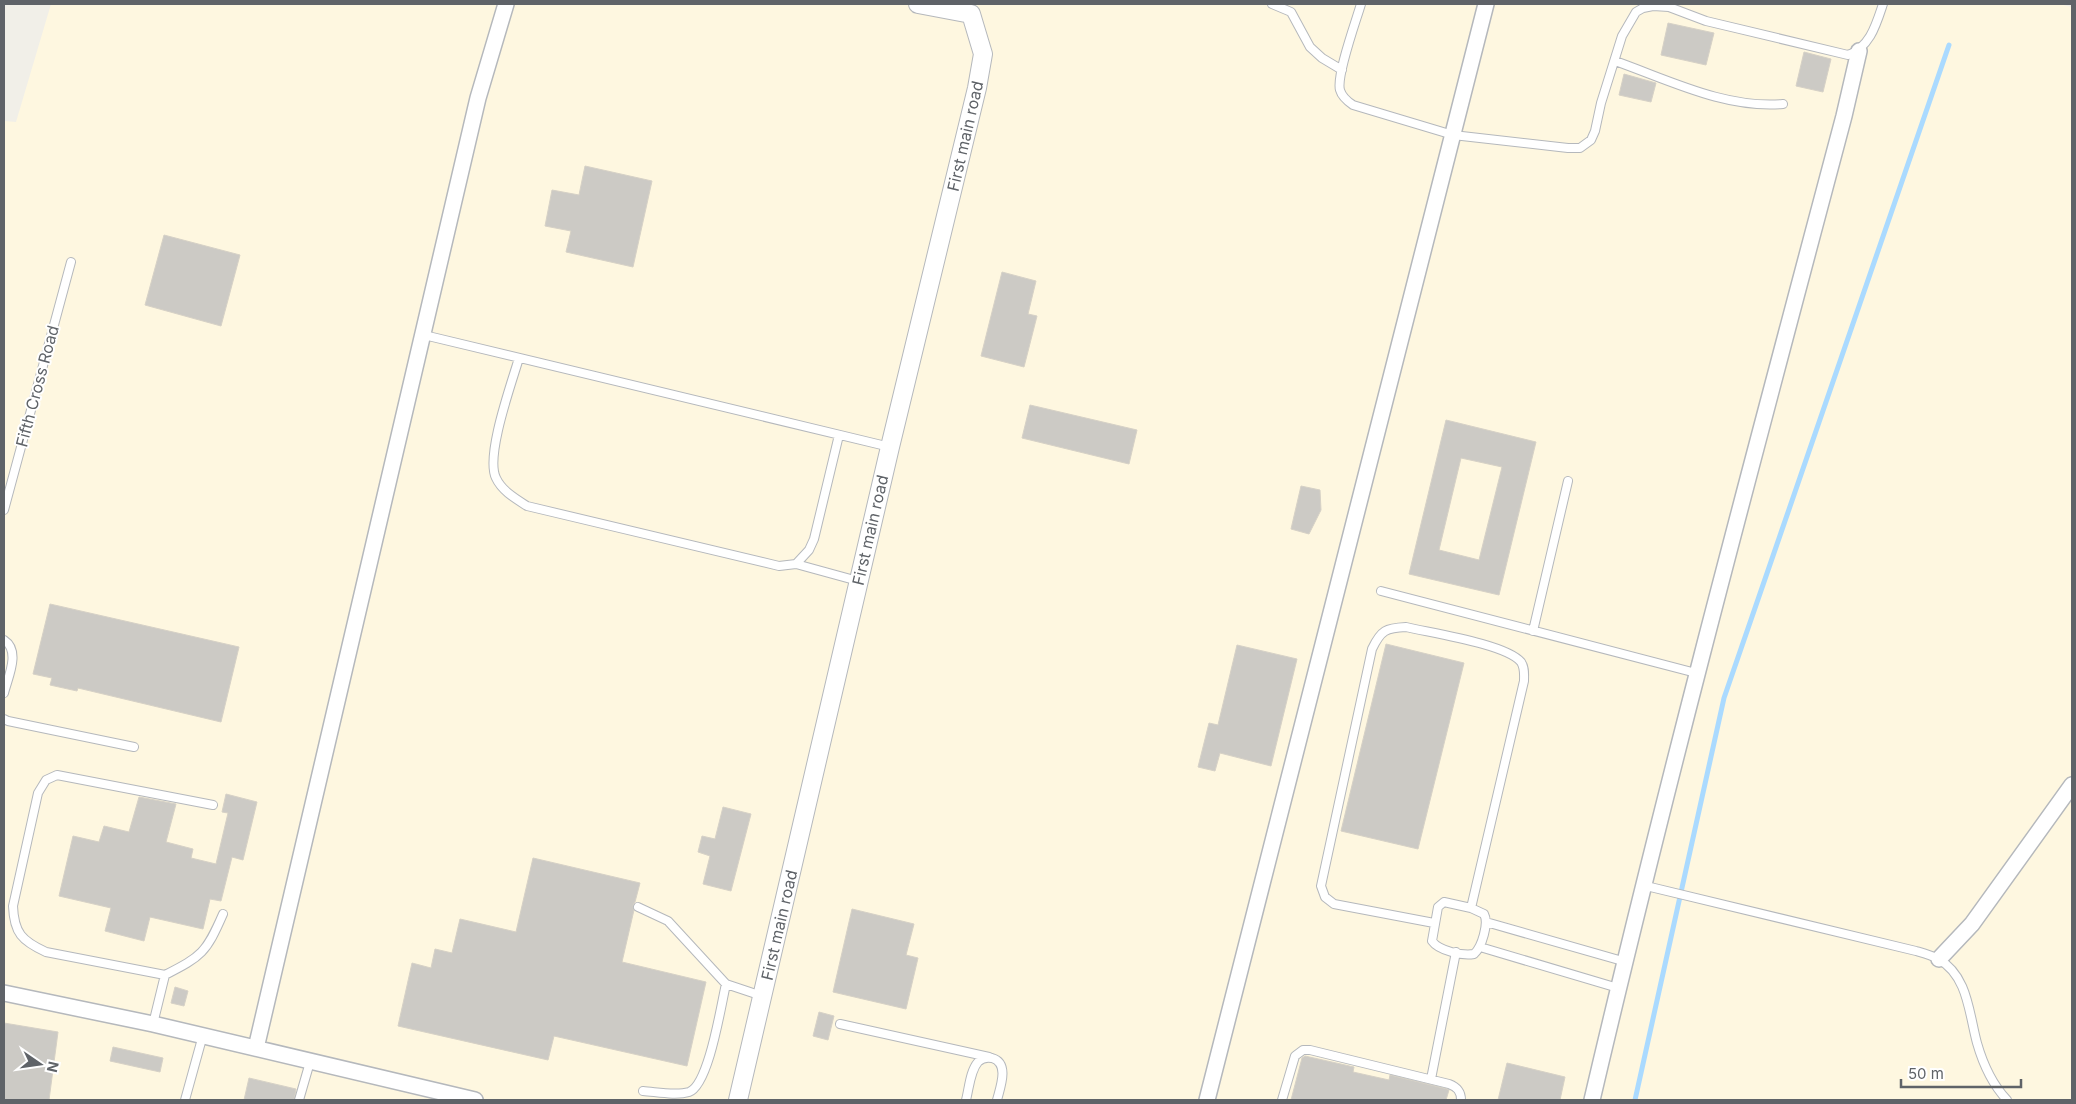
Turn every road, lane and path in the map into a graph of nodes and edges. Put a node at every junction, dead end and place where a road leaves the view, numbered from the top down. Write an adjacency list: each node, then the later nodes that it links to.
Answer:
1 (506, 4): 13 (street)
2 (918, 4): 16 (street, First main road)
3 (1272, 4): 9 (lane)
4 (1360, 4): 9 (lane)
5 (1486, 4): 11 (street)
6 (1883, 4): 7 (lane)
7 (1859, 51): 8 (lane); 24 (street)
8 (1615, 61): 10 (lane); 11 (lane)
9 (1342, 70): 11 (lane)
10 (1783, 104)
11 (1453, 135): 59 (street)
12 (71, 262): 18 (lane, Fifth Cross Road)
13 (424, 335): 14 (lane); 48 (street)
14 (519, 358): 15 (lane); 19 (lane)
15 (838, 435): 16 (lane); 19 (lane)
16 (890, 447): 20 (street, First main road)
17 (1568, 481): 22 (lane)
18 (4, 510)
19 (796, 564): 20 (lane)
20 (858, 581): 44 (street, First main road)
21 (1381, 591): 22 (lane)
22 (1533, 631): 24 (lane)
23 (4, 640): 25 (lane)
24 (1696, 673): 30 (street)
25 (4, 692)
26 (4, 719): 27 (lane)
27 (134, 747)
28 (2072, 785): 38 (street)
29 (213, 805): 40 (lane)
30 (1642, 885): 38 (lane); 39 (street)
31 (638, 907): 41 (lane)
32 (1471, 908): 34 (lane); 35 (lane); 35 (lane)
33 (223, 914): 40 (lane)
34 (1486, 922): 36 (lane); 39 (lane)
35 (1434, 923): 37 (lane)
36 (1480, 947): 37 (lane); 42 (lane)
37 (1456, 952): 51 (lane)
38 (1939, 959): 63 (lane)
39 (1626, 962): 42 (street)
40 (165, 975): 45 (lane)
41 (726, 984): 44 (lane); 52 (lane)
42 (1618, 988): 62 (street)
43 (4, 993): 45 (street)
44 (762, 996): 56 (street, First main road)
45 (154, 1024): 47 (street)
46 (840, 1024): 49 (lane)
47 (203, 1035): 48 (street); 53 (lane)
48 (256, 1048): 50 (street)
49 (989, 1057): 57 (lane); 58 (lane)
50 (310, 1062): 54 (lane); 55 (street)
51 (1432, 1079): 60 (lane); 61 (lane)
52 (643, 1091)
53 (184, 1100)
54 (299, 1100)
55 (475, 1100)
56 (738, 1100)
57 (966, 1100)
58 (997, 1100)
59 (1207, 1100)
60 (1282, 1100)
61 (1461, 1100)
62 (1592, 1100)
63 (2007, 1100)

